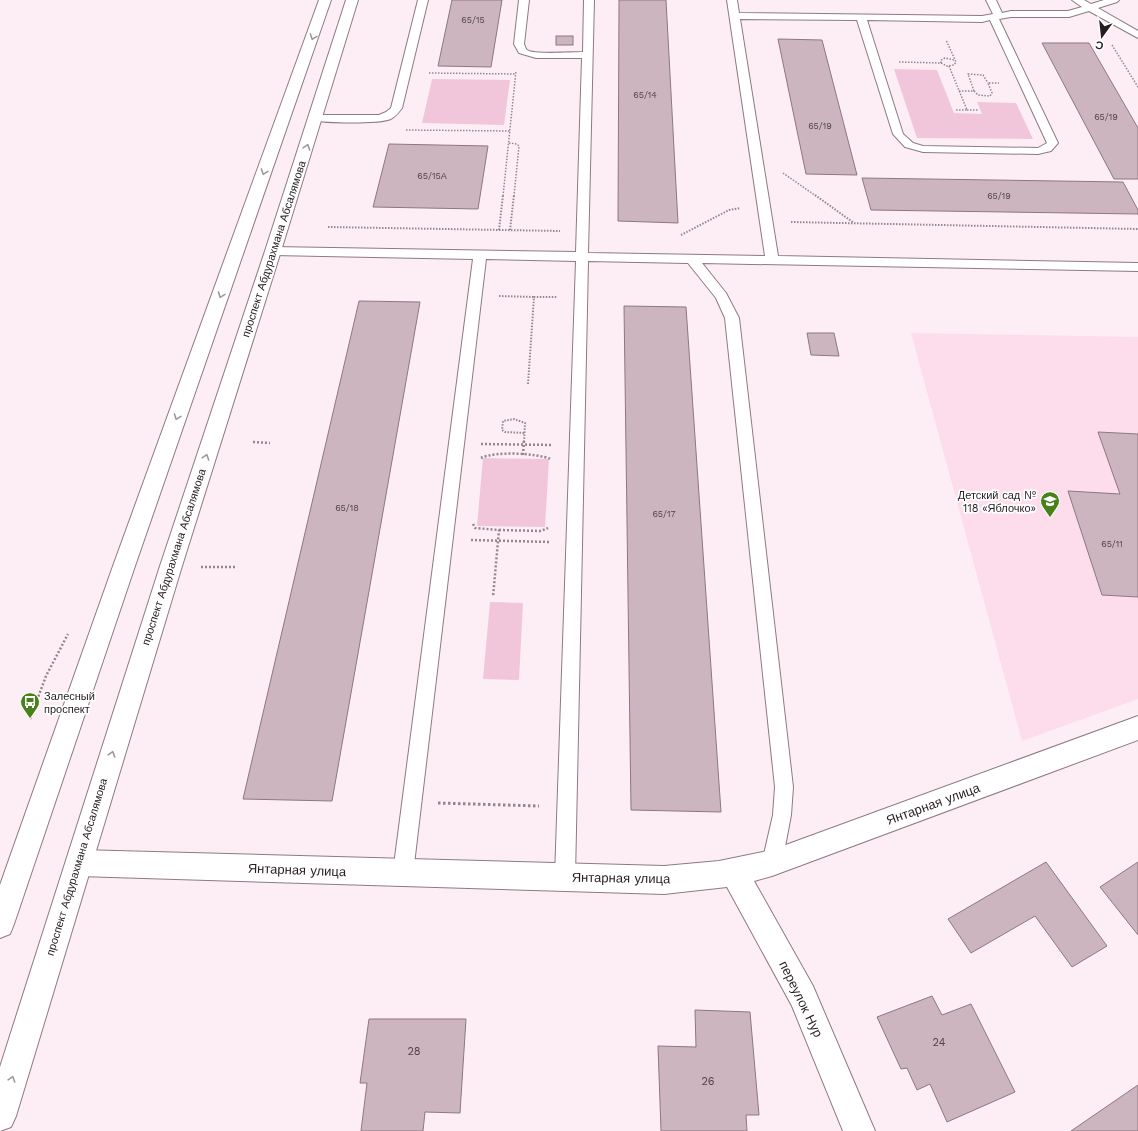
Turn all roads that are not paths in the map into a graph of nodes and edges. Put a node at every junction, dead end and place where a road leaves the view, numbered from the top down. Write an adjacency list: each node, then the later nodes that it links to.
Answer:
1 (325, 0): 29 (main road, one-way to 29)
2 (352, 0): 16 (main road, проспект Абдурахмана Абсалямова)
3 (423, 0): 16 (lane)
4 (524, 0): 15 (lane)
5 (589, 0): 15 (lane)
6 (732, 0): 11 (lane)
7 (991, 0): 12 (lane)
8 (1077, 0): 10 (lane)
9 (1114, 0): 10 (lane)
10 (1091, 8): 12 (lane); 14 (lane)
11 (734, 16): 13 (lane); 21 (lane)
12 (997, 17): 13 (lane); 13 (lane)
13 (861, 18)
14 (1138, 35)
15 (588, 55): 19 (lane)
16 (316, 118): 17 (main road, проспект Абдурахмана Абсалямова, one-way to 16)
17 (273, 251): 18 (lane); 24 (main road, проспект Абдурахмана Абсалямова, one-way to 17)
18 (480, 255): 19 (lane); 26 (lane)
19 (582, 257): 20 (lane); 28 (lane)
20 (692, 259): 21 (lane); 25 (lane)
21 (772, 260): 22 (lane)
22 (1138, 267)
23 (1138, 728): 25 (main road, Янтарная улица)
24 (78, 863): 26 (main road, Янтарная улица); 30 (main road, проспект Абдурахмана Абсалямова, one-way to 24)
25 (772, 863): 27 (main road, Янтарная улица)
26 (403, 873): 28 (main road, Янтарная улица)
27 (734, 873): 28 (main road, Янтарная улица); 31 (main road, переулок Нур)
28 (565, 877)
29 (0, 924)
30 (0, 1116)
31 (858, 1131)

